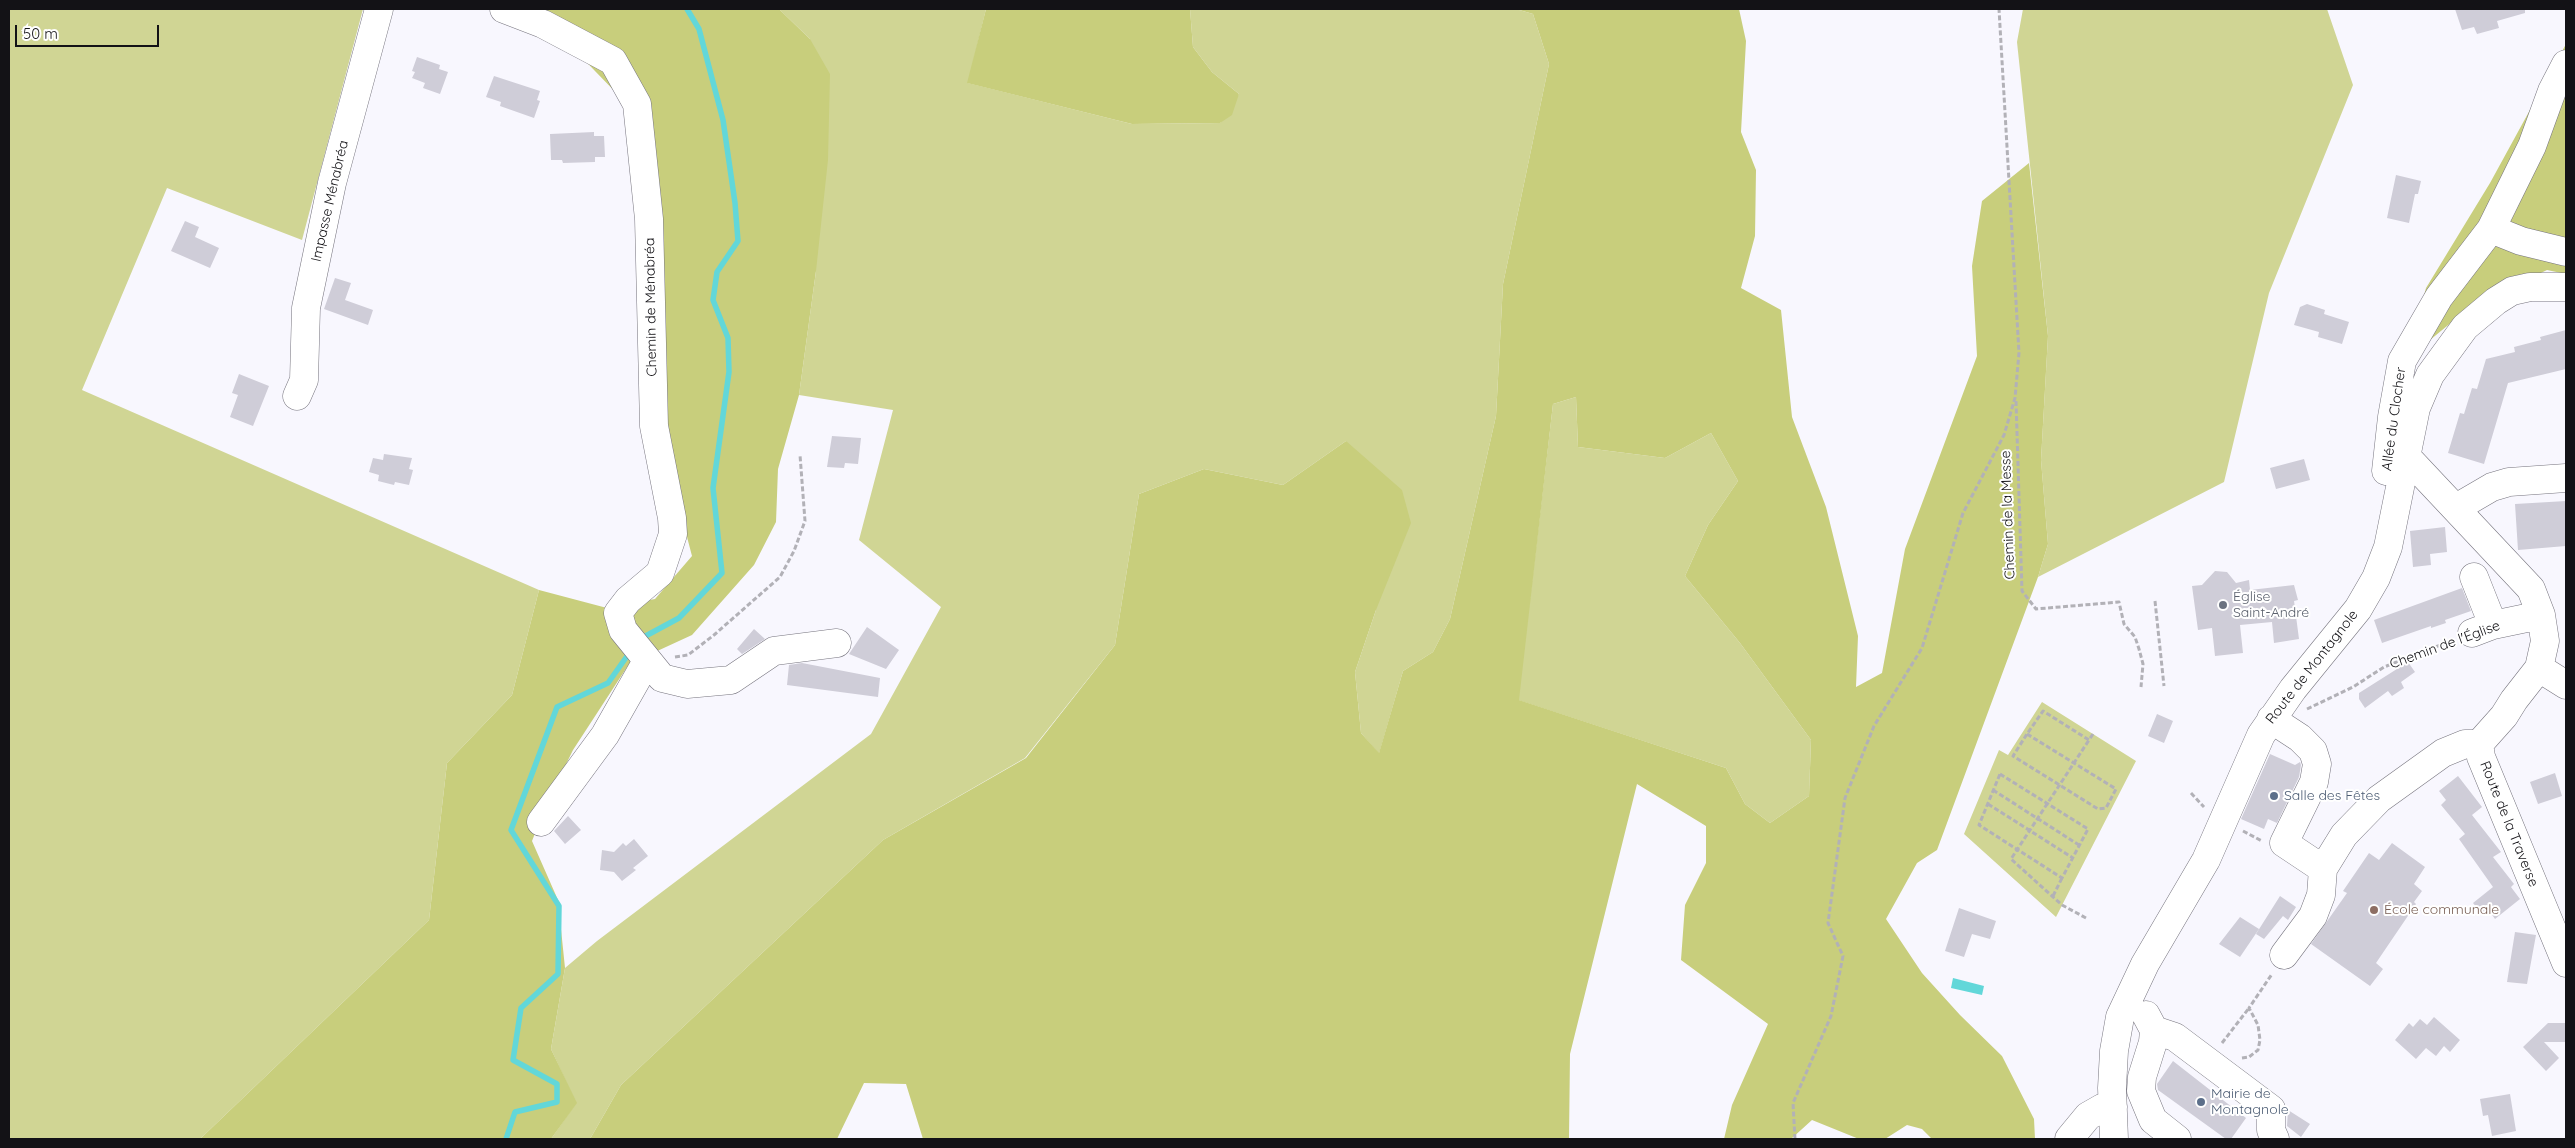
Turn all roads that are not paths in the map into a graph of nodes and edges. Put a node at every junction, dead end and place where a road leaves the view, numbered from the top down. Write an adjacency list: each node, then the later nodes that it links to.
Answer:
1 (379, 9): 7 (street, Impasse Ménabréa)
2 (504, 9): 15 (street, Chemin de Ménabréa)
3 (2566, 64): 4 (street, Allée du Clocher)
4 (2491, 229): 5 (street); 11 (street, Allée du Clocher)
5 (2566, 252)
6 (2566, 287): 8 (street, Route de Montagnole)
7 (297, 396)
8 (2405, 455): 10 (street, Route de la Traverse); 11 (street, Route de Montagnole)
9 (2566, 478): 10 (street)
10 (2456, 508): 13 (street, Route de la Traverse)
11 (2388, 547): 18 (street, Route de Montagnole)
12 (2474, 577): 13 (street, Chemin de l'Église)
13 (2541, 615): 16 (street, Route de la Traverse)
14 (837, 643): 15 (street, Chemin de Ménabréa)
15 (643, 657): 20 (street)
16 (2539, 668): 17 (street); 19 (street, Route de la Traverse)
17 (2566, 685)
18 (2271, 719): 21 (street); 24 (street, Route de Montagnole)
19 (2479, 744): 21 (street); 23 (street, Route de la Traverse)
20 (541, 822)
21 (2323, 869): 22 (street)
22 (2284, 956)
23 (2566, 963)
24 (2129, 1002): 25 (street); 26 (street, Route de Montagnole)
25 (2154, 1030): 29 (street); 30 (street)
26 (2112, 1107): 27 (street); 28 (street, Route de Montagnole)
27 (2069, 1139)
28 (2114, 1139)
29 (2177, 1139)
30 (2275, 1139)

